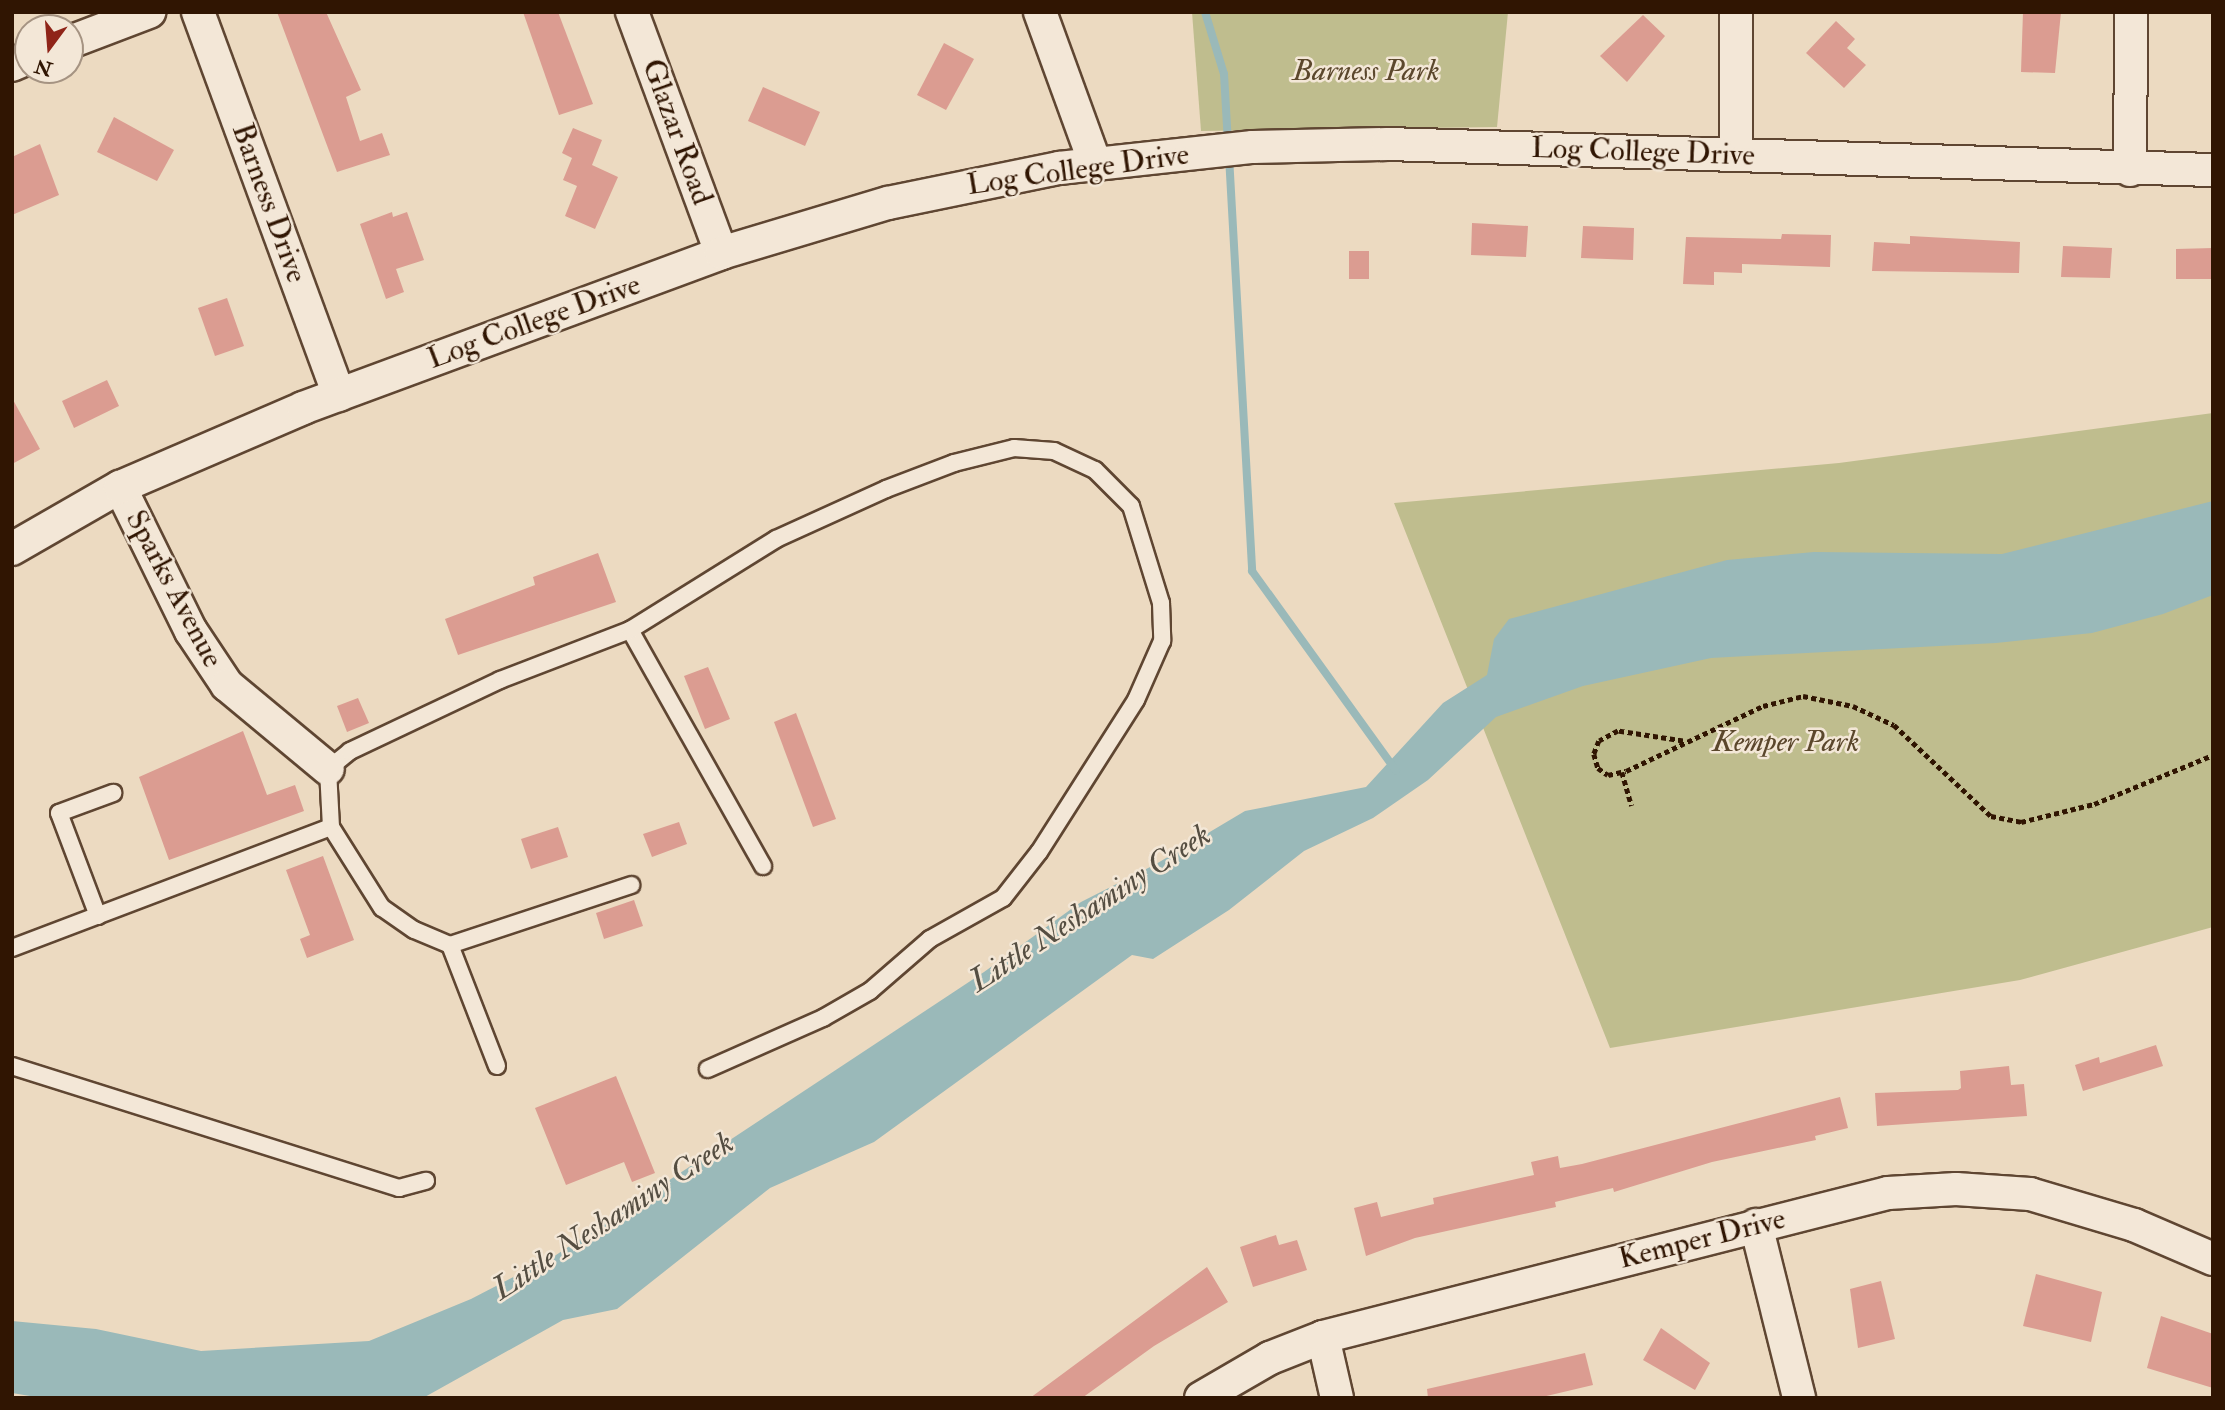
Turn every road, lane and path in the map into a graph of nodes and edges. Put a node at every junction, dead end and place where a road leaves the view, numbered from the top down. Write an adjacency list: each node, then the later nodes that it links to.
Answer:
1 (149, 12): 7 (street)
2 (198, 12): 13 (street, Barness Drive)
3 (632, 12): 12 (street, Glazar Road)
4 (1040, 12): 9 (street)
5 (1736, 12): 8 (street)
6 (2131, 12): 10 (street)
7 (84, 37)
8 (1736, 155): 9 (street, Log College Drive); 10 (street, Log College Drive)
9 (1095, 163): 12 (street, Log College Drive)
10 (2130, 170): 11 (street, Log College Drive)
11 (2213, 170)
12 (721, 253): 13 (street, Log College Drive)
13 (339, 395): 14 (street, Log College Drive)
14 (120, 487): 15 (street, Log College Drive); 19 (street, Sparks Avenue)
15 (12, 549)
16 (630, 631): 19 (lane); 24 (lane); 31 (lane)
17 (1683, 741): 18 (path); 20 (path); 20 (path)
18 (2213, 755)
19 (328, 769): 23 (lane)
20 (1622, 772): 22 (path)
21 (113, 793): 26 (lane)
22 (1632, 806)
23 (331, 827): 26 (lane); 27 (lane)
24 (763, 866)
25 (631, 885): 27 (lane)
26 (98, 916): 28 (lane)
27 (450, 945): 30 (lane)
28 (12, 948)
29 (12, 1066): 32 (lane)
30 (497, 1066)
31 (708, 1069)
32 (426, 1181)
33 (1756, 1225): 34 (street, Kemper Drive); 35 (street, Kemper Drive); 38 (street)
34 (2213, 1258)
35 (1323, 1337): 36 (street, Kemper Drive); 37 (street)
36 (1201, 1398)
37 (1337, 1398)
38 (1799, 1398)

